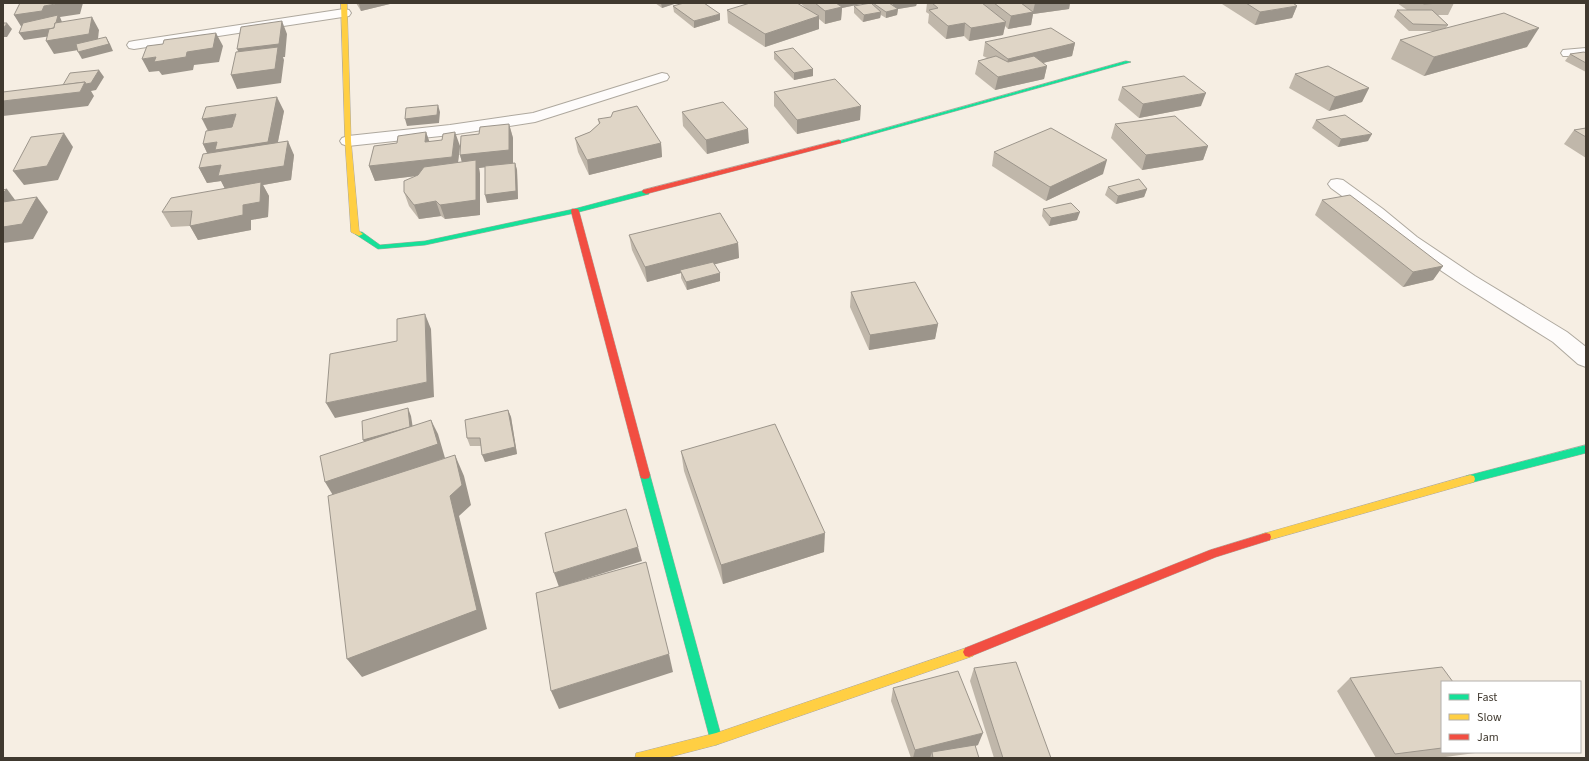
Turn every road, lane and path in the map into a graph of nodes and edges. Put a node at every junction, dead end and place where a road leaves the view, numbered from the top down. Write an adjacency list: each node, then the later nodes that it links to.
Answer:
1 (344, 8): 2 (street); 7 (street)
2 (134, 45)
3 (1586, 52): 4 (street)
4 (1568, 53)
5 (1128, 62): 9 (street)
6 (662, 76): 7 (street)
7 (348, 141): 9 (street)
8 (1337, 184): 10 (street)
9 (575, 212): 12 (street)
10 (1586, 359)
11 (1586, 449): 12 (street)
12 (716, 739): 13 (street)
13 (641, 758)

